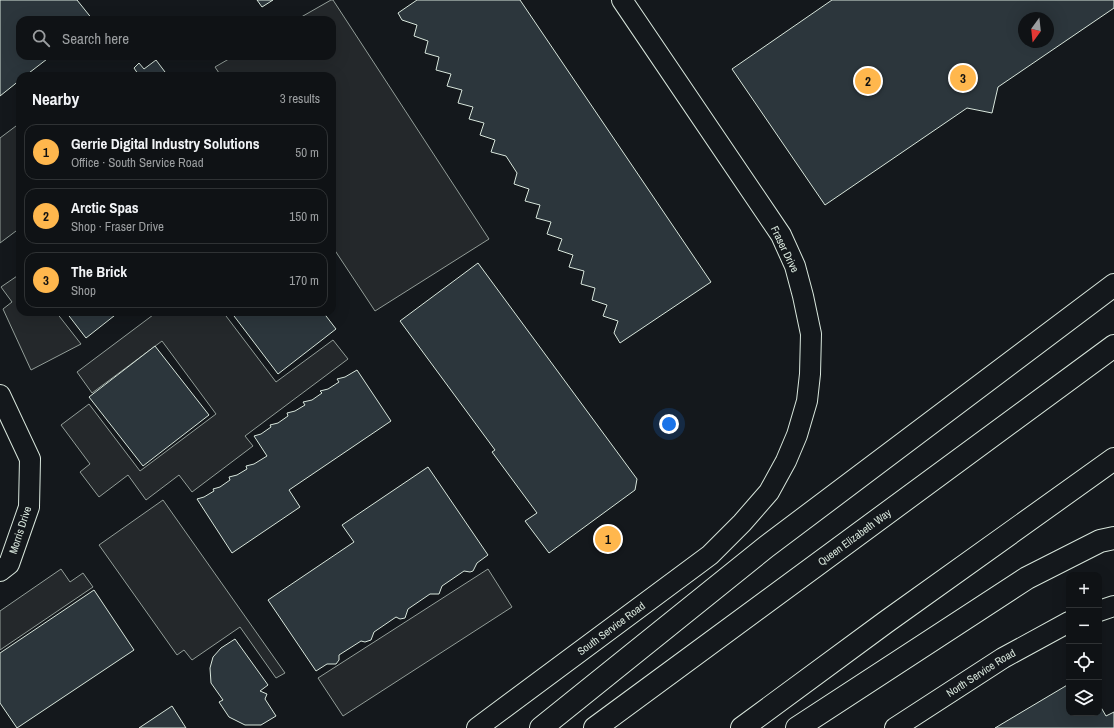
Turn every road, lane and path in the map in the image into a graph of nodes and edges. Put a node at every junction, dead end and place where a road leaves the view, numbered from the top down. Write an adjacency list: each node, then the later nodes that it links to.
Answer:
1 (622, 0): 6 (street, Fraser Drive)
2 (1114, 285): 13 (highway)
3 (1114, 346): 14 (highway, Queen Elizabeth Way)
4 (0, 394): 8 (street, Morris Drive)
5 (1114, 458): 15 (highway)
6 (742, 524): 12 (street, South Service Road)
7 (1114, 538): 16 (highway)
8 (0, 571)
9 (1114, 606): 10 (street)
10 (1102, 610)
11 (1066, 624): 17 (street, North Service Road)
12 (477, 728)
13 (541, 728)
14 (595, 728)
15 (742, 728)
16 (797, 728)
17 (896, 728)

